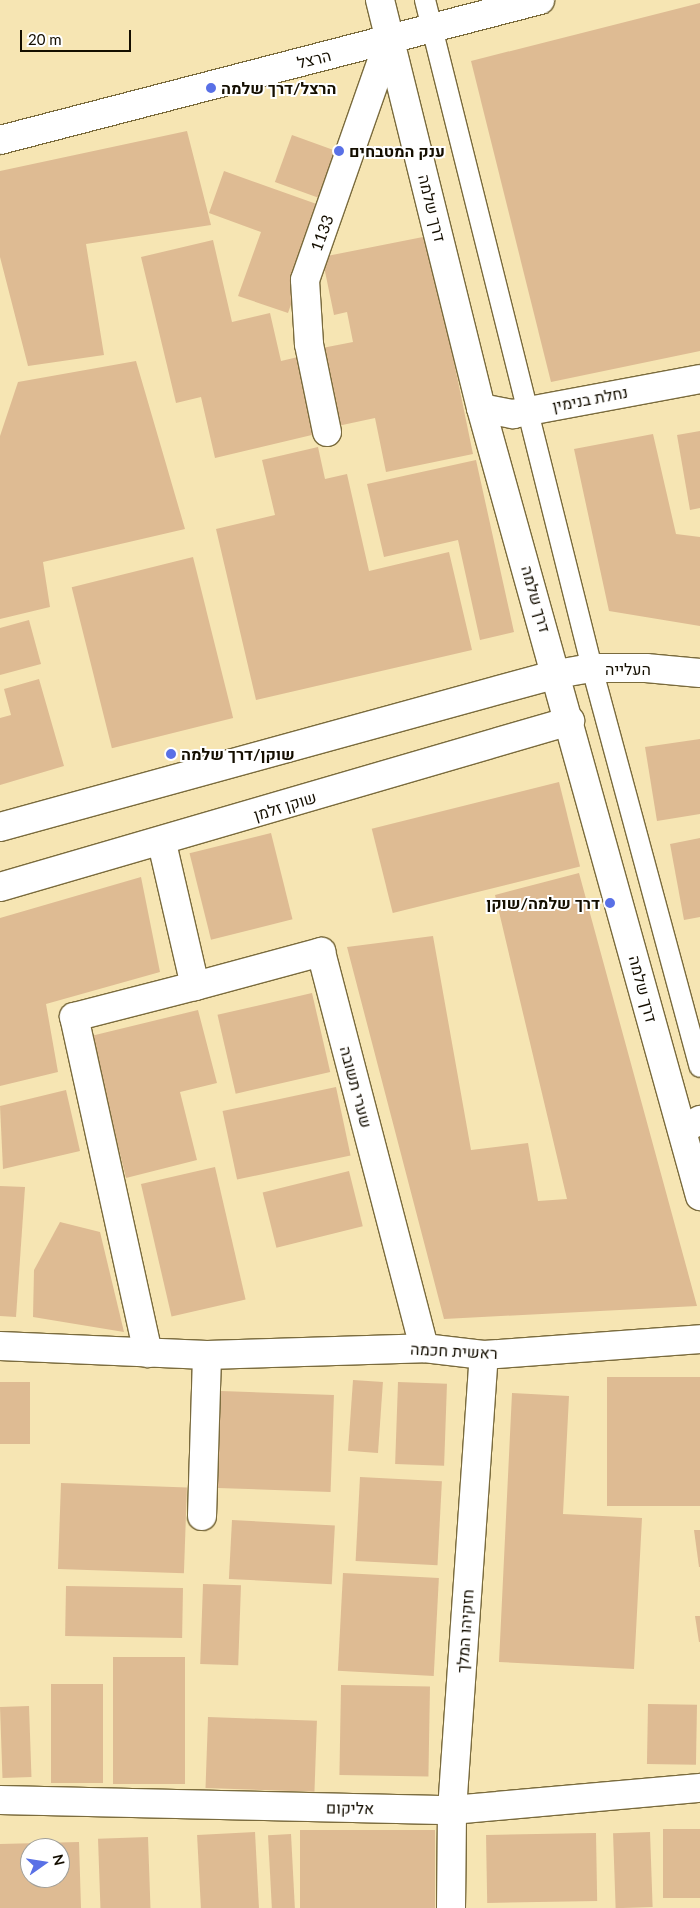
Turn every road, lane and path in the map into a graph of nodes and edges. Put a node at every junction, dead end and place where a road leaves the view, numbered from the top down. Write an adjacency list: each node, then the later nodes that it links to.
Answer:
1 (380, 0): 5 (street, דרך שלמה)
2 (425, 0): 4 (lane)
3 (540, 0): 4 (street, הרצל)
4 (431, 28): 5 (street, הרצל); 9 (lane)
5 (389, 40): 6 (street, הרצל); 8 (street, דרך שלמה); 10 (street, 1133)
6 (0, 140)
7 (700, 379): 9 (street, נחלת בנימין)
8 (481, 408): 9 (street, נחלת בנימין); 13 (street, דרך שלמה)
9 (528, 411): 11 (lane)
10 (327, 432)
11 (592, 668): 12 (street, העלייה); 13 (street, העלייה); 19 (lane)
12 (700, 673)
13 (557, 674): 14 (street, דרך שלמה); 15 (street)
14 (570, 721): 16 (street, שוקן זלמן); 20 (street, דרך שלמה)
15 (0, 827)
16 (162, 843): 17 (street, שוקן זלמן); 18 (street)
17 (0, 887)
18 (195, 986): 24 (street, שערי תשובה); 25 (street, שערי תשובה)
19 (700, 1066)
20 (691, 1125): 21 (street, דרך שלמה)
21 (700, 1196)
22 (700, 1339): 27 (street, ראשית חכמה)
23 (0, 1346): 25 (street, ראשית חכמה)
24 (424, 1348): 26 (street, ראשית חכמה); 27 (street, ראשית חכמה)
25 (148, 1353): 26 (street, ראשית חכמה)
26 (207, 1355): 28 (street)
27 (484, 1355): 31 (street, חזקיהו המלך)
28 (202, 1516)
29 (700, 1788): 31 (street, אליקום)
30 (0, 1800): 31 (street, אליקום)
31 (452, 1810): 32 (street, חזקיהו המלך)
32 (451, 1908)

